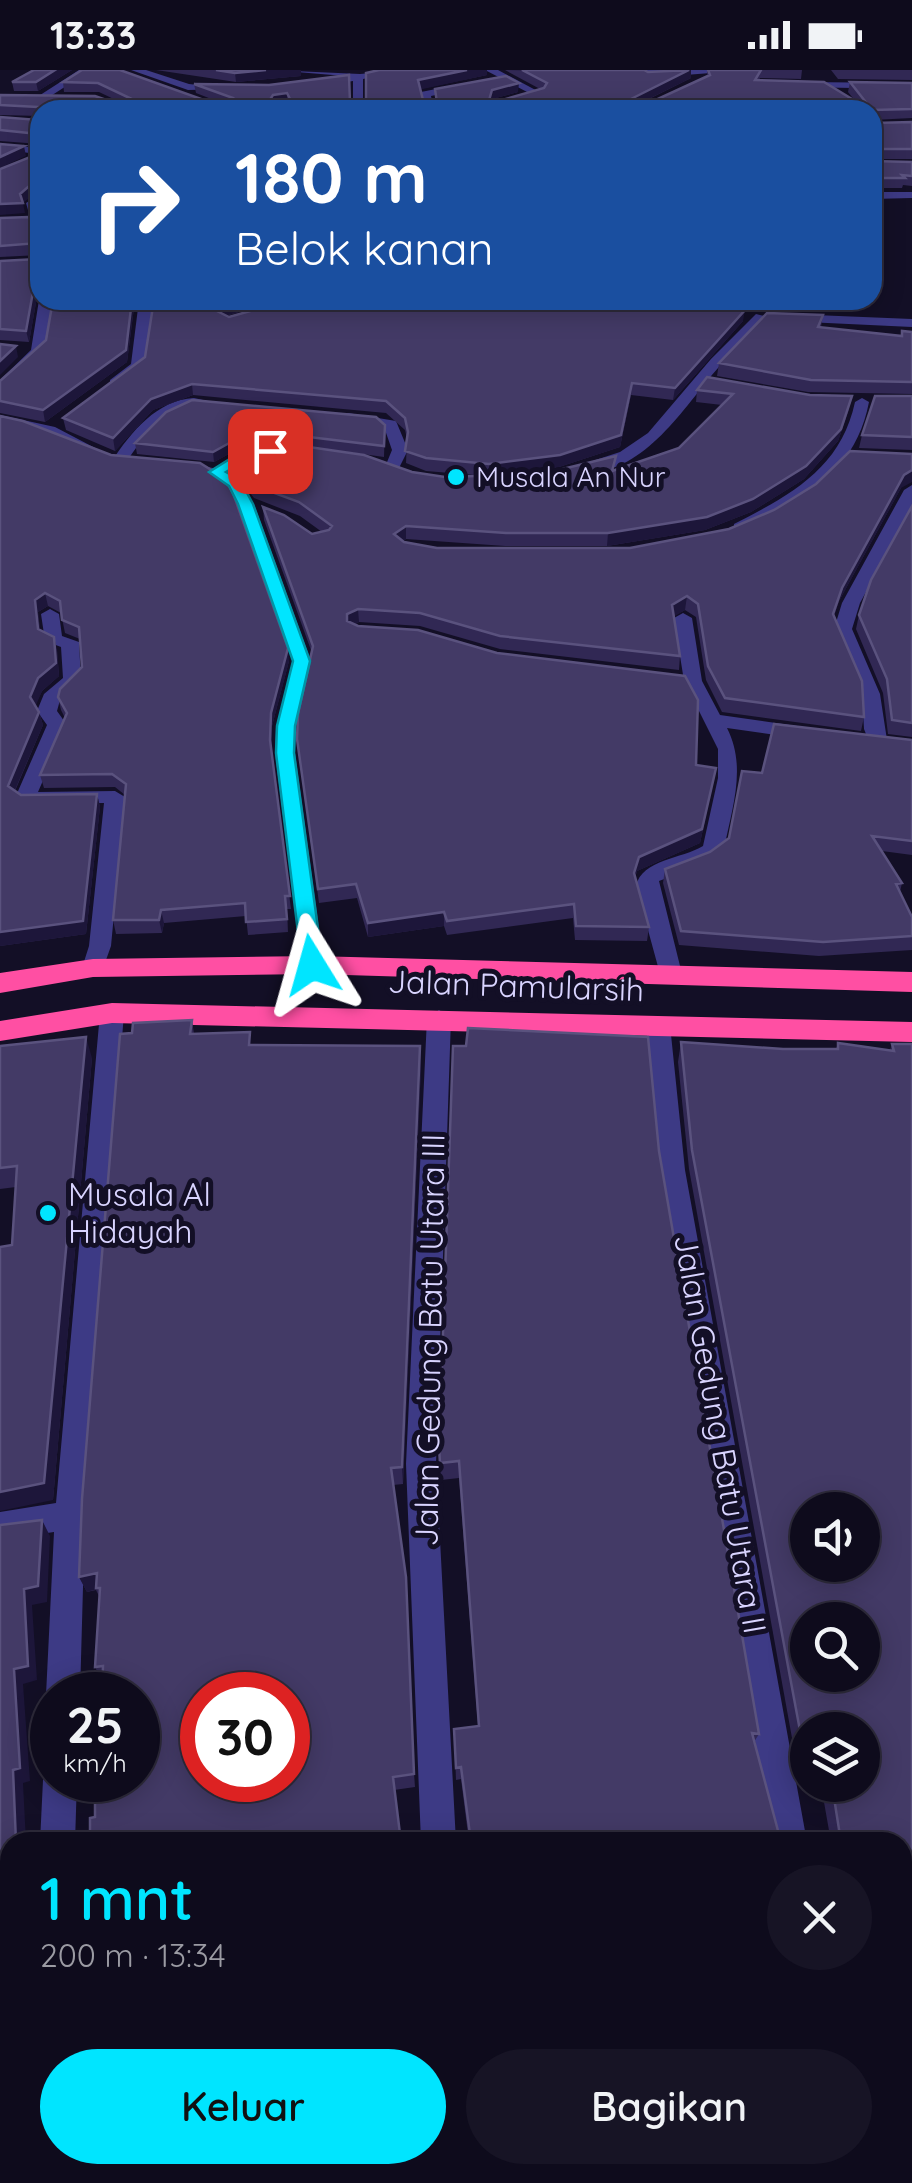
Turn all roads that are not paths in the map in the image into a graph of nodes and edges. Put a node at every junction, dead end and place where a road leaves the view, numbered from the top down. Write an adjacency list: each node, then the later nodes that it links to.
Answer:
1 (86, 70): 18 (street)
2 (136, 70): 15 (street)
3 (277, 70): 8 (street)
4 (400, 70): 8 (street)
5 (636, 70): 10 (street)
6 (744, 70): 10 (street)
7 (123, 74): 15 (street)
8 (358, 76): 14 (street); 20 (street)
9 (490, 76): 22 (street)
10 (695, 77)
11 (781, 83): 12 (street)
12 (912, 83)
13 (472, 84): 21 (street)
14 (299, 87)
15 (208, 88): 16 (street)
16 (246, 89)
17 (20, 98): 18 (street)
18 (39, 98): 19 (street)
19 (65, 98)
20 (358, 100)
21 (426, 100)
22 (520, 100)
23 (0, 146): 24 (street)
24 (30, 149)
25 (882, 196): 26 (street)
26 (912, 196)
27 (30, 201): 28 (street)
28 (15, 204)
29 (0, 222): 30 (street)
30 (30, 224)
31 (44, 310): 43 (street)
32 (146, 310): 47 (street)
33 (671, 310): 37 (street)
34 (723, 310): 38 (street)
35 (737, 310): 38 (street)
36 (841, 310): 40 (street)
37 (657, 312)
38 (734, 312): 39 (street)
39 (760, 317): 40 (street); 44 (street)
40 (838, 320): 41 (street)
41 (912, 323)
42 (20, 349): 43 (street)
43 (38, 351): 46 (street)
44 (700, 380): 45 (street); 59 (street)
45 (718, 384)
46 (0, 388)
47 (98, 394)
48 (862, 402): 64 (street)
49 (241, 406): 55 (street)
50 (324, 414): 57 (street)
51 (66, 418): 53 (street)
52 (3, 422): 53 (street)
53 (50, 430): 55 (street)
54 (236, 459): 58 (street)
55 (120, 461): 58 (street)
56 (373, 464): 57 (street)
57 (392, 467): 60 (street)
58 (216, 472): 62 (street)
59 (567, 472)
60 (410, 476)
61 (912, 490): 67 (street)
62 (246, 504): 63 (street); 68 (street)
63 (268, 513)
64 (720, 534)
65 (50, 614): 69 (street)
66 (683, 618): 67 (street)
67 (710, 719): 70 (street)
68 (312, 965): 69 (highway, Jalan Pamularsih); 70 (highway, Jalan Pamularsih)
69 (93, 968): 72 (highway, Jalan Pamularsih)
70 (671, 974): 71 (highway, Jalan Pamularsih)
71 (912, 982)
72 (0, 983)
73 (112, 1013): 74 (highway, Jalan Pamularsih); 76 (highway, Jalan Pamularsih); 78 (street)
74 (439, 1018): 75 (highway, Jalan Pamularsih); 83 (street, Jalan Gedung Batu Utara III)
75 (658, 1025): 77 (highway, Jalan Pamularsih); 84 (street, Jalan Gedung Batu Utara II)
76 (0, 1031)
77 (912, 1032)
78 (70, 1515): 79 (street); 80 (street)
79 (0, 1526)
80 (64, 1672)
81 (59, 1802): 82 (street)
82 (58, 1832)
83 (438, 1832)
84 (788, 1832)

